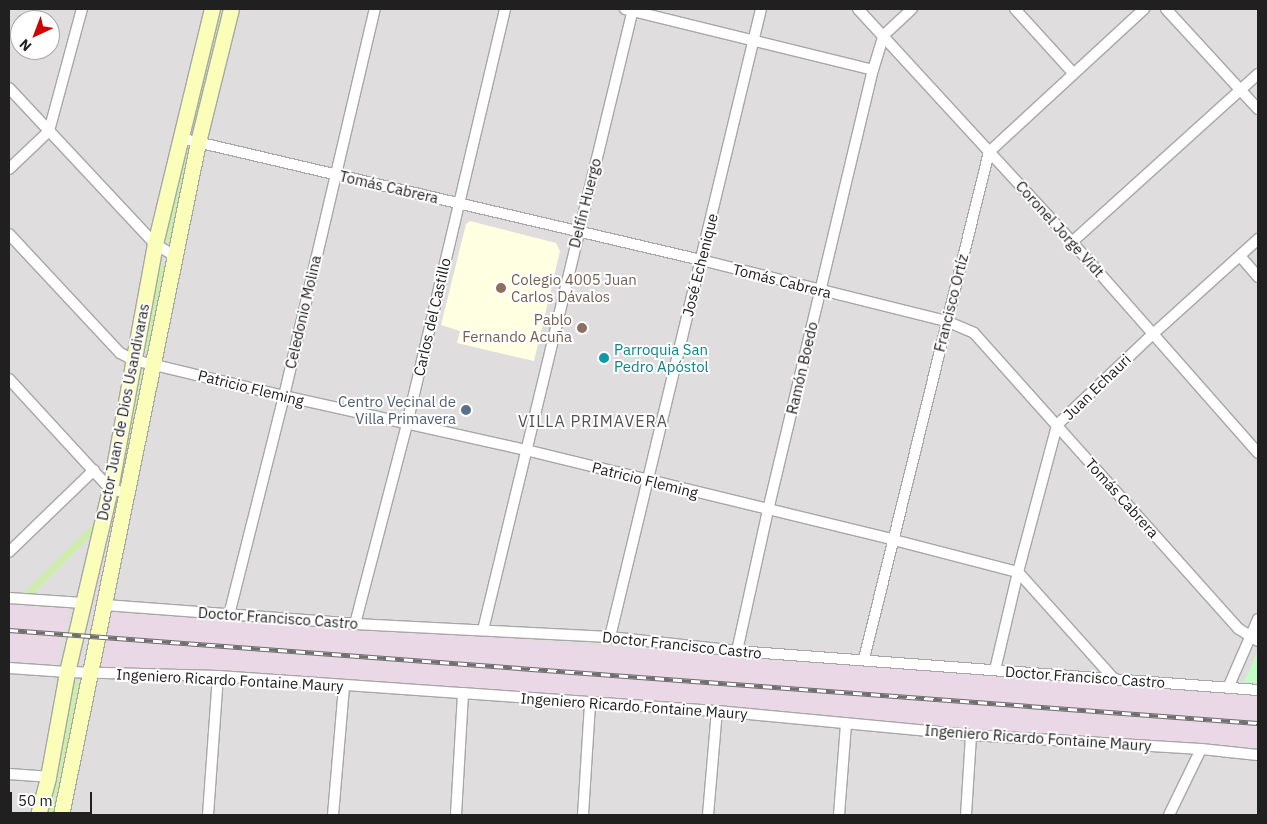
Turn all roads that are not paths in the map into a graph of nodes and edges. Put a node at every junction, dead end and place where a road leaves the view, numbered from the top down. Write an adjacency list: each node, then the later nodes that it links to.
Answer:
1 (82, 9): 21 (street)
2 (212, 9): 22 (main road, Doctor Juan de Dios Usandivaras)
3 (232, 9): 23 (main road, Doctor Juan de Dios Usandivaras)
4 (375, 9): 26 (street, Celedonio Molina)
5 (505, 9): 27 (street, Carlos del Castillo)
6 (630, 9): 14 (street); 28 (street, Delfín Huergo)
7 (761, 9): 14 (street, José Echenique)
8 (858, 9): 13 (street, Coronel Jorge Vidt)
9 (912, 9): 13 (street, Ramón Boedo)
10 (1015, 9): 16 (street)
11 (1144, 9): 16 (street)
12 (1166, 9): 19 (street)
13 (884, 35): 15 (street, Ramón Boedo); 24 (street, Coronel Jorge Vidt)
14 (754, 40): 15 (street); 35 (street, José Echenique)
15 (873, 70): 37 (street, Ramón Boedo)
16 (1073, 72): 24 (street)
17 (1258, 74): 19 (street)
18 (9, 88): 21 (street)
19 (1240, 90): 20 (street); 31 (street)
20 (1258, 109)
21 (49, 131): 25 (street); 32 (street)
22 (180, 138): 23 (street, Tomás Cabrera); 32 (main road, Doctor Juan de Dios Usandivaras)
23 (198, 142): 26 (street, Tomás Cabrera); 33 (main road, Doctor Juan de Dios Usandivaras)
24 (989, 152): 31 (street, Coronel Jorge Vidt); 38 (street, Francisco Ortíz)
25 (9, 169)
26 (335, 175): 27 (street, Tomás Cabrera); 43 (street, Celedonio Molina)
27 (458, 203): 28 (street, Tomás Cabrera); 44 (street, Carlos del Castillo)
28 (577, 232): 35 (street, Tomás Cabrera); 46 (street, Delfín Huergo)
29 (9, 234): 40 (street)
30 (1258, 240): 34 (street, Juan Echauri)
31 (1072, 242): 39 (street, Coronel Jorge Vidt)
32 (155, 244): 33 (street); 40 (main road, Doctor Juan de Dios Usandivaras)
33 (175, 256): 41 (main road, Doctor Juan de Dios Usandivaras)
34 (1240, 256): 36 (street); 39 (street, Juan Echauri)
35 (701, 260): 37 (street, Tomás Cabrera); 49 (street, José Echenique)
36 (1258, 277)
37 (821, 291): 38 (street, Tomás Cabrera); 52 (street, Ramón Boedo)
38 (946, 321): 45 (street, Tomás Cabrera); 53 (street, Francisco Ortíz)
39 (1153, 334): 45 (street, Juan Echauri); 47 (street, Coronel Jorge Vidt)
40 (134, 360): 41 (street, Patricio Fleming); 50 (main road, Doctor Juan de Dios Usandivaras)
41 (152, 364): 43 (street, Patricio Fleming); 51 (main road, Doctor Juan de Dios Usandivaras)
42 (9, 379): 48 (street)
43 (284, 396): 44 (street, Patricio Fleming); 59 (street, Celedonio Molina)
44 (407, 424): 46 (street, Patricio Fleming); 61 (street, Carlos del Castillo)
45 (1057, 425): 55 (street, Juan Echauri); 64 (street, Tomás Cabrera)
46 (526, 450): 49 (street, Patricio Fleming); 62 (street, Delfín Huergo)
47 (1258, 452)
48 (94, 470): 50 (street); 54 (street)
49 (647, 481): 52 (street, Patricio Fleming); 63 (street, José Echenique)
50 (110, 489): 51 (street); 57 (main road, Doctor Juan de Dios Usandivaras)
51 (127, 493): 58 (main road, Doctor Juan de Dios Usandivaras)
52 (768, 510): 53 (street, Patricio Fleming); 65 (street, Ramón Boedo)
53 (894, 540): 55 (street, Patricio Fleming); 66 (street, Francisco Ortíz)
54 (10, 547)
55 (1018, 572): 68 (street, Juan Echauri); 72 (street)
56 (9, 598): 57 (street)
57 (83, 603): 69 (main road, Doctor Juan de Dios Usandivaras)
58 (105, 605): 59 (street, Doctor Francisco Castro); 70 (main road, Doctor Juan de Dios Usandivaras)
59 (229, 615): 61 (street, Doctor Francisco Castro)
60 (1258, 619): 64 (street)
61 (355, 624): 62 (street, Doctor Francisco Castro)
62 (483, 630): 63 (street, Doctor Francisco Castro)
63 (610, 637): 65 (street, Doctor Francisco Castro)
64 (1254, 639): 74 (street)
65 (738, 652): 66 (street, Doctor Francisco Castro)
66 (864, 659): 68 (street, Doctor Francisco Castro)
67 (9, 668): 69 (street, Ingeniero Ricardo Fontaine Maury)
68 (995, 670): 72 (street, Doctor Francisco Castro)
69 (68, 672): 70 (street, Ingeniero Ricardo Fontaine Maury); 84 (main road, Doctor Juan de Dios Usandivaras)
70 (91, 672): 71 (street, Ingeniero Ricardo Fontaine Maury); 86 (main road, Doctor Juan de Dios Usandivaras)
71 (218, 676): 73 (street, Ingeniero Ricardo Fontaine Maury); 87 (street)
72 (1113, 678): 74 (street, Doctor Francisco Castro)
73 (344, 686): 76 (street, Ingeniero Ricardo Fontaine Maury); 88 (street)
74 (1228, 688): 75 (street, Doctor Francisco Castro)
75 (1258, 690)
76 (463, 693): 77 (street, Ingeniero Ricardo Fontaine Maury); 89 (street)
77 (590, 703): 78 (street, Ingeniero Ricardo Fontaine Maury); 90 (street)
78 (717, 711): 79 (street, Ingeniero Ricardo Fontaine Maury); 91 (street)
79 (846, 723): 80 (street, Ingeniero Ricardo Fontaine Maury); 92 (street)
80 (971, 734): 81 (street, Ingeniero Ricardo Fontaine Maury); 93 (street)
81 (1201, 749): 82 (street, Ingeniero Ricardo Fontaine Maury); 94 (street)
82 (1258, 755)
83 (9, 774): 84 (street)
84 (48, 777): 85 (main road, Doctor Juan de Dios Usandivaras)
85 (38, 815)
86 (61, 815)
87 (208, 815)
88 (333, 815)
89 (456, 815)
90 (583, 815)
91 (708, 815)
92 (839, 815)
93 (966, 815)
94 (1169, 815)

